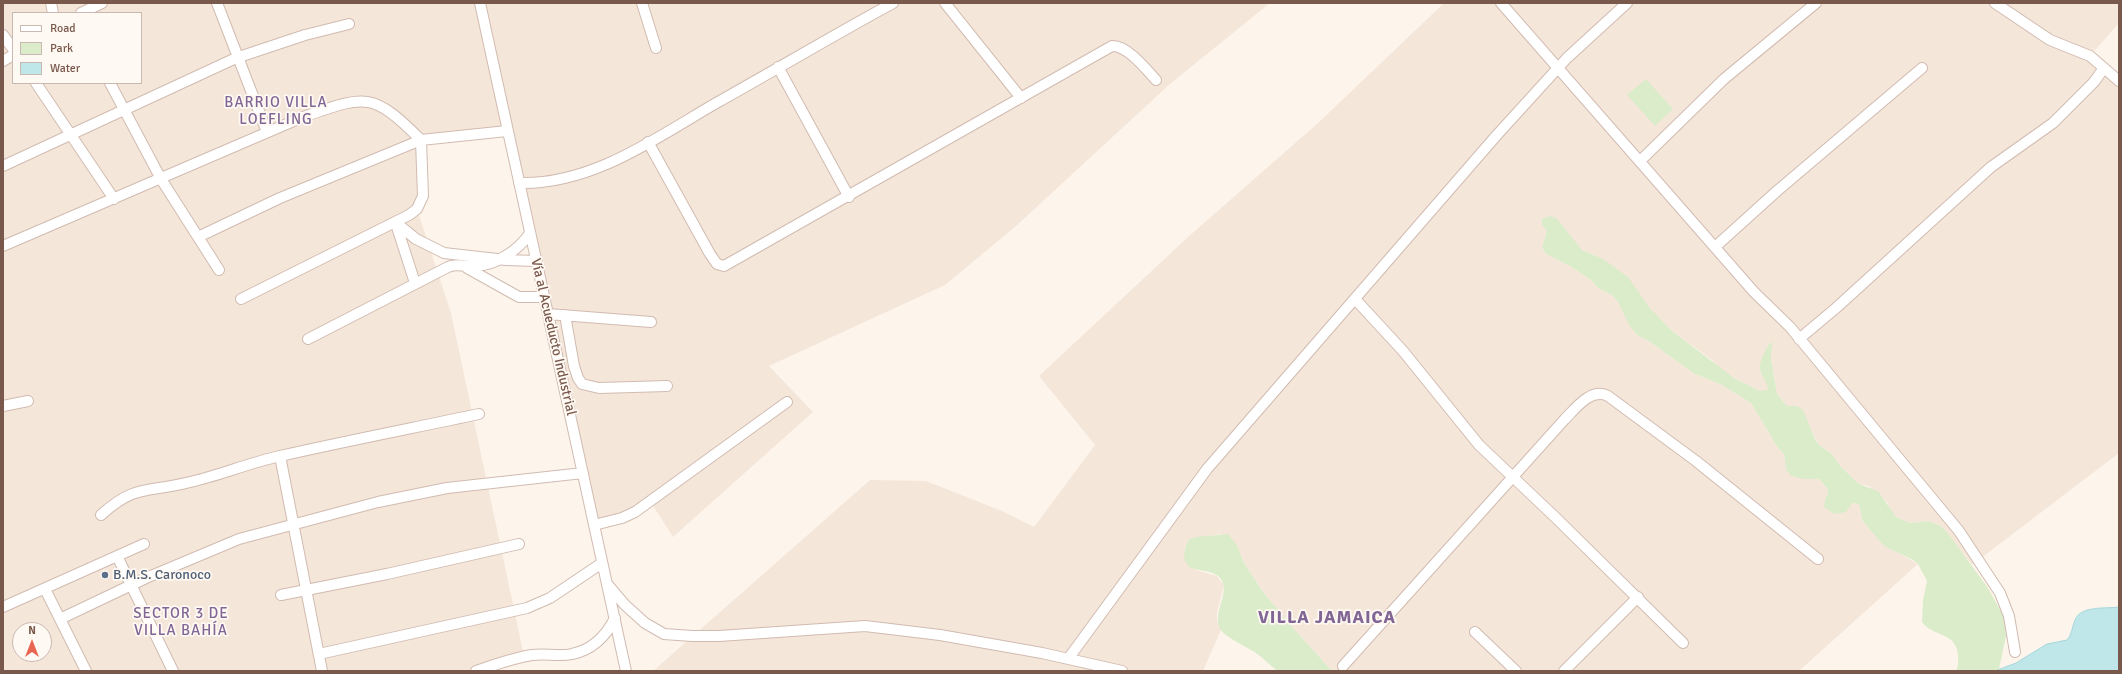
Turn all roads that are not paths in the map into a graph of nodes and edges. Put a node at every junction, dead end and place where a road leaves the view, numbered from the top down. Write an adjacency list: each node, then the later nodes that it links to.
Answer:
1 (102, 3): 11 (street)
2 (217, 3): 17 (street)
3 (480, 3): 29 (street, Vía al Acueducto Industrial)
4 (642, 3): 15 (street)
5 (893, 3): 19 (street)
6 (945, 3): 27 (street)
7 (1502, 3): 22 (street)
8 (1627, 3): 22 (street)
9 (1816, 3): 34 (street)
10 (1995, 3): 21 (street)
11 (83, 12)
12 (349, 24): 17 (street)
13 (3, 35): 14 (street)
14 (12, 48)
15 (656, 48)
16 (12, 56): 18 (street)
17 (236, 58): 28 (street); 30 (street)
18 (3, 62)
19 (778, 68): 33 (street); 38 (street)
20 (1922, 68): 44 (street)
21 (2104, 68): 24 (street); 58 (street)
22 (1557, 69): 34 (street); 53 (street)
23 (1156, 80): 27 (street)
24 (2119, 81)
25 (37, 84): 31 (street)
26 (110, 84): 28 (street)
27 (1020, 98): 38 (street)
28 (124, 111): 31 (street); 36 (street)
29 (507, 131): 32 (street); 37 (street, Vía al Acueducto Industrial)
30 (267, 132): 32 (street); 36 (street)
31 (70, 136): 35 (street); 39 (street)
32 (421, 140): 40 (street); 42 (street)
33 (648, 142): 37 (street); 38 (street)
34 (1640, 161): 44 (street)
35 (3, 166)
36 (161, 179): 39 (street); 42 (street)
37 (519, 183): 41 (street, Vía al Acueducto Industrial)
38 (849, 197)
39 (114, 199): 43 (street)
40 (395, 222): 45 (street); 50 (street); 52 (street)
41 (530, 234): 46 (street); 47 (street, Vía al Acueducto Industrial)
42 (198, 238): 49 (street)
43 (3, 246)
44 (1715, 247): 58 (street)
45 (444, 252): 46 (street); 48 (street)
46 (497, 259): 47 (street); 48 (street)
47 (536, 261): 51 (street, Vía al Acueducto Industrial)
48 (458, 265): 50 (street); 51 (street)
49 (219, 270)
50 (415, 283): 57 (street)
51 (544, 297): 54 (street, Vía al Acueducto Industrial)
52 (241, 299)
53 (1355, 299): 66 (street); 88 (street)
54 (548, 314): 55 (street); 65 (street, Vía al Acueducto Industrial)
55 (565, 316): 56 (street); 59 (street)
56 (651, 322)
57 (308, 339)
58 (1799, 339): 86 (street)
59 (667, 386)
60 (28, 401): 62 (street)
61 (787, 402): 69 (street)
62 (3, 406)
63 (479, 414): 64 (street)
64 (280, 456): 67 (street); 68 (street)
65 (583, 473): 68 (street); 69 (street, Vía al Acueducto Industrial)
66 (1513, 478): 73 (street); 80 (street); 89 (street)
67 (101, 515)
68 (293, 524): 76 (street); 78 (street)
69 (594, 526): 74 (street, Vía al Acueducto Industrial)
70 (144, 544): 72 (street)
71 (519, 544): 78 (street)
72 (117, 556): 76 (street); 77 (street)
73 (1818, 559)
74 (602, 563): 75 (street, Vía al Acueducto Industrial); 87 (street)
75 (607, 583): 82 (street, Vía al Acueducto Industrial); 88 (street)
76 (132, 585): 83 (street); 91 (street)
77 (45, 589): 81 (street); 83 (street)
78 (306, 590): 79 (street); 87 (street)
79 (281, 595)
80 (1638, 597): 85 (street); 97 (street)
81 (3, 607)
82 (615, 618): 93 (street); 94 (street, Vía al Acueducto Industrial)
83 (60, 619): 90 (street)
84 (1475, 632): 96 (street)
85 (1683, 643)
86 (2015, 652)
87 (319, 654): 92 (street)
88 (1068, 659): 95 (street)
89 (1343, 666)
90 (86, 671)
91 (173, 671)
92 (322, 671)
93 (476, 671)
94 (626, 671)
95 (1122, 671)
96 (1516, 671)
97 (1564, 671)

